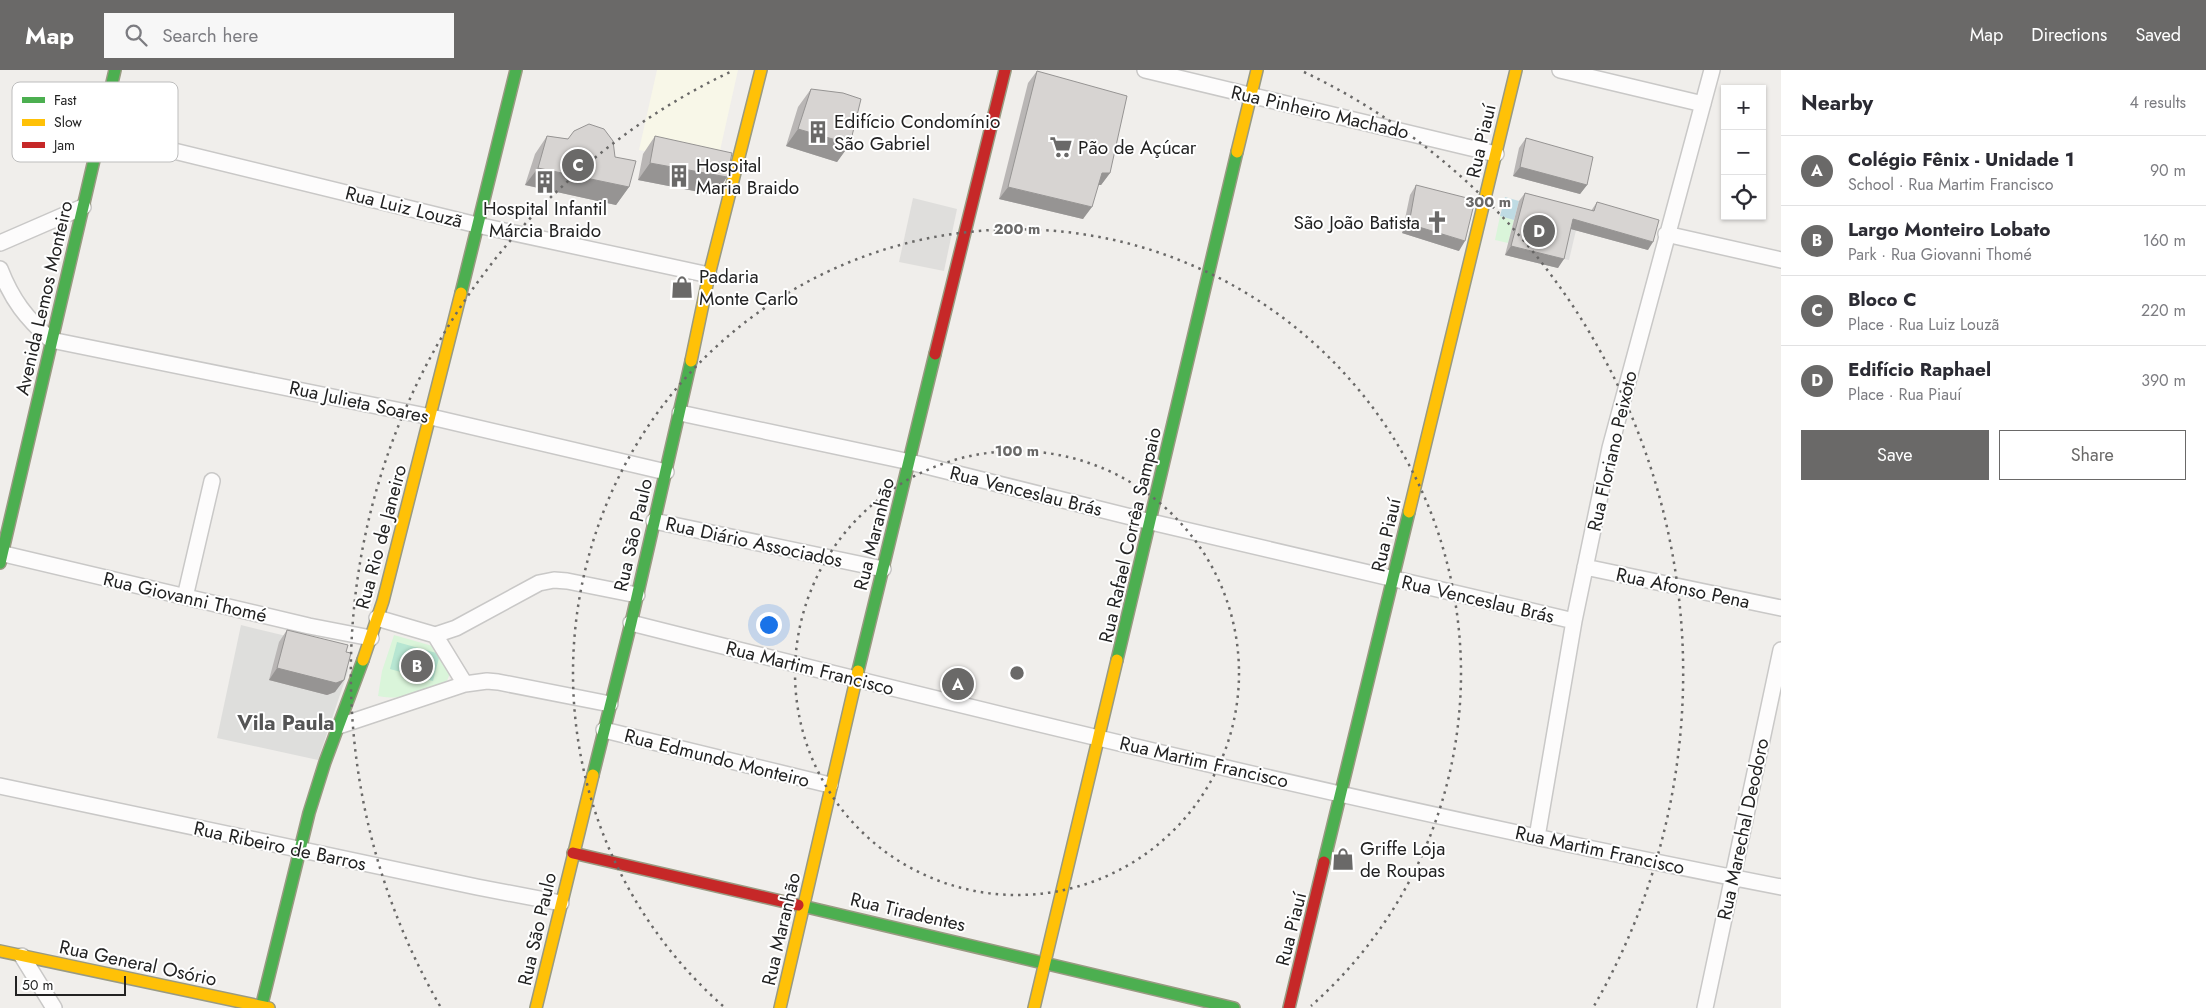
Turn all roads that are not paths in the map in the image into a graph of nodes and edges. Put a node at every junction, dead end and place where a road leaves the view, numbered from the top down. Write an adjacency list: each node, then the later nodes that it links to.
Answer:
1 (516, 70): 15 (street, Rua Rio de Janeiro)
2 (761, 70): 20 (street, Rua São Paulo)
3 (1005, 70): 24 (street, Rua Maranhão)
4 (1144, 70): 9 (street, Rua Pinheiro Machado)
5 (1257, 70): 9 (street, Rua Rafael Corrêa Sampaio)
6 (1516, 70): 12 (street, Rua Piauí)
7 (1560, 70): 10 (street)
8 (1712, 70): 10 (street, Rua Floriano Peixoto)
9 (1251, 95): 12 (street, Rua Pinheiro Machado); 28 (street, Rua Rafael Corrêa Sampaio)
10 (1703, 104): 16 (street, Rua Floriano Peixoto)
11 (178, 152): 15 (street, Rua Luiz Louzã)
12 (1496, 154): 32 (street, Rua Piauí)
13 (93, 162): 14 (street, Avenida Lemos Monteiro)
14 (83, 207): 17 (street); 21 (street, Avenida Lemos Monteiro)
15 (478, 225): 20 (street, Rua Luiz Louzã); 23 (street, Rua Rio de Janeiro)
16 (1666, 234): 18 (street); 30 (street, Rua Floriano Peixoto)
17 (0, 243)
18 (1781, 260)
19 (0, 269): 21 (street)
20 (709, 275): 22 (street, Rua São Paulo)
21 (51, 340): 23 (street, Rua Julieta Soares); 29 (street, Avenida Lemos Monteiro)
22 (680, 413): 24 (street, Rua Venceslau Brás); 25 (street, Rua São Paulo)
23 (431, 416): 25 (street, Rua Julieta Soares); 36 (street, Rua Rio de Janeiro)
24 (910, 462): 28 (street, Rua Venceslau Brás); 31 (street, Rua Maranhão)
25 (666, 472): 27 (street, Rua São Paulo)
26 (212, 481): 34 (street)
27 (654, 521): 31 (street, Rua Diário Associados); 33 (street, Rua São Paulo)
28 (1151, 522): 32 (street, Rua Venceslau Brás); 47 (street, Rua Rafael Corrêa Sampaio)
29 (1, 556): 34 (street, Rua Giovanni Thomé)
30 (1585, 567): 35 (street, Rua Afonso Pena); 37 (street, Rua Floriano Peixoto)
31 (883, 569): 42 (street, Rua Maranhão)
32 (1393, 579): 37 (street, Rua Venceslau Brás); 50 (street, Rua Piauí)
33 (637, 595): 38 (street, Rua São Paulo); 39 (street)
34 (185, 597): 40 (street, Rua Giovanni Thomé)
35 (1781, 608)
36 (378, 618): 39 (street); 40 (street, Rua Rio de Janeiro)
37 (1574, 621): 51 (street, Rua Floriano Peixoto)
38 (631, 623): 42 (street, Rua Martim Francisco); 44 (street, Rua São Paulo)
39 (435, 636): 43 (street)
40 (371, 638): 45 (street, Rua Rio de Janeiro)
41 (1781, 650): 54 (street, Rua Marechal Deodoro)
42 (857, 680): 47 (street, Rua Martim Francisco); 48 (street, Rua Maranhão)
43 (465, 684): 44 (street); 45 (street)
44 (610, 704): 46 (street, Rua São Paulo)
45 (339, 726): 52 (street, Rua Rio de Janeiro)
46 (604, 730): 48 (street, Rua Edmundo Monteiro); 53 (street, Rua São Paulo)
47 (1100, 738): 50 (street, Rua Martim Francisco); 60 (street, Rua Rafael Corrêa Sampaio)
48 (830, 785): 57 (street, Rua Maranhão)
49 (0, 786): 52 (street, Rua Ribeiro de Barros)
50 (1342, 794): 51 (street, Rua Martim Francisco); 67 (street, Rua Piauí)
51 (1536, 838): 54 (street, Rua Martim Francisco)
52 (299, 850): 56 (street, Rua Ribeiro de Barros); 61 (street, Rua Rio de Janeiro)
53 (573, 853): 56 (street, Rua São Paulo); 57 (street, Rua Tiradentes)
54 (1733, 878): 55 (street, Rua Martim Francisco); 68 (street, Rua Marechal Deodoro)
55 (1781, 887)
56 (561, 903): 63 (street, Rua São Paulo)
57 (804, 906): 60 (street, Rua Tiradentes); 64 (street, Rua Maranhão)
58 (0, 951): 59 (street, Rua General Osório)
59 (22, 956): 61 (street, Rua General Osório); 62 (street)
60 (1045, 962): 65 (street, Rua Rafael Corrêa Sampaio); 66 (street, Rua Tiradentes)
61 (264, 1007)
62 (54, 1008)
63 (536, 1008)
64 (780, 1008)
65 (1034, 1008)
66 (1234, 1008)
67 (1290, 1008)
68 (1705, 1008)

